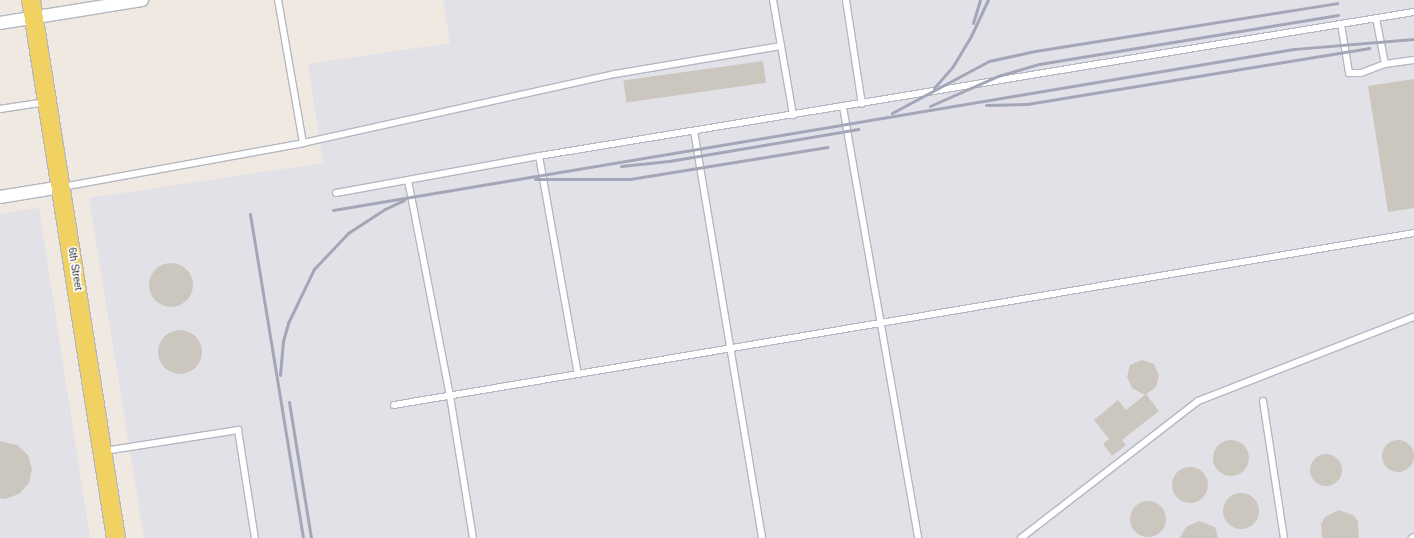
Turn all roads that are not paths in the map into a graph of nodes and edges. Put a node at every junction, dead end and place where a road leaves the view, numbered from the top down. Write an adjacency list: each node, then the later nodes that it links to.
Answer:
1 (142, 0): 5 (street)
2 (278, 0): 19 (lane)
3 (773, 0): 10 (lane)
4 (846, 0): 14 (lane)
5 (33, 9): 8 (street); 13 (main road, 6th Street)
6 (1414, 12): 7 (lane)
7 (1376, 18): 9 (lane); 12 (lane)
8 (0, 23)
9 (1341, 24): 12 (lane); 14 (lane)
10 (781, 46): 17 (lane); 19 (lane)
11 (1414, 60): 12 (lane)
12 (1384, 64)
13 (48, 102): 16 (lane); 22 (main road, 6th Street)
14 (862, 104): 15 (lane)
15 (843, 107): 17 (lane); 27 (lane)
16 (0, 109)
17 (793, 115): 18 (lane)
18 (694, 131): 20 (lane); 28 (lane)
19 (303, 143): 22 (lane)
20 (539, 156): 21 (lane); 29 (lane)
21 (408, 180): 23 (lane); 30 (lane)
22 (62, 187): 24 (street); 33 (main road, 6th Street)
23 (336, 193)
24 (0, 197)
25 (1414, 233): 27 (lane)
26 (1414, 317): 39 (lane)
27 (882, 323): 28 (lane); 38 (lane)
28 (730, 349): 29 (lane); 37 (lane)
29 (578, 374): 30 (lane)
30 (450, 396): 32 (lane); 36 (lane)
31 (1263, 401): 40 (lane)
32 (394, 405)
33 (103, 452): 34 (main road, 6th Street); 35 (lane)
34 (116, 538)
35 (255, 538)
36 (473, 538)
37 (762, 538)
38 (918, 538)
39 (1021, 538)
40 (1284, 538)

